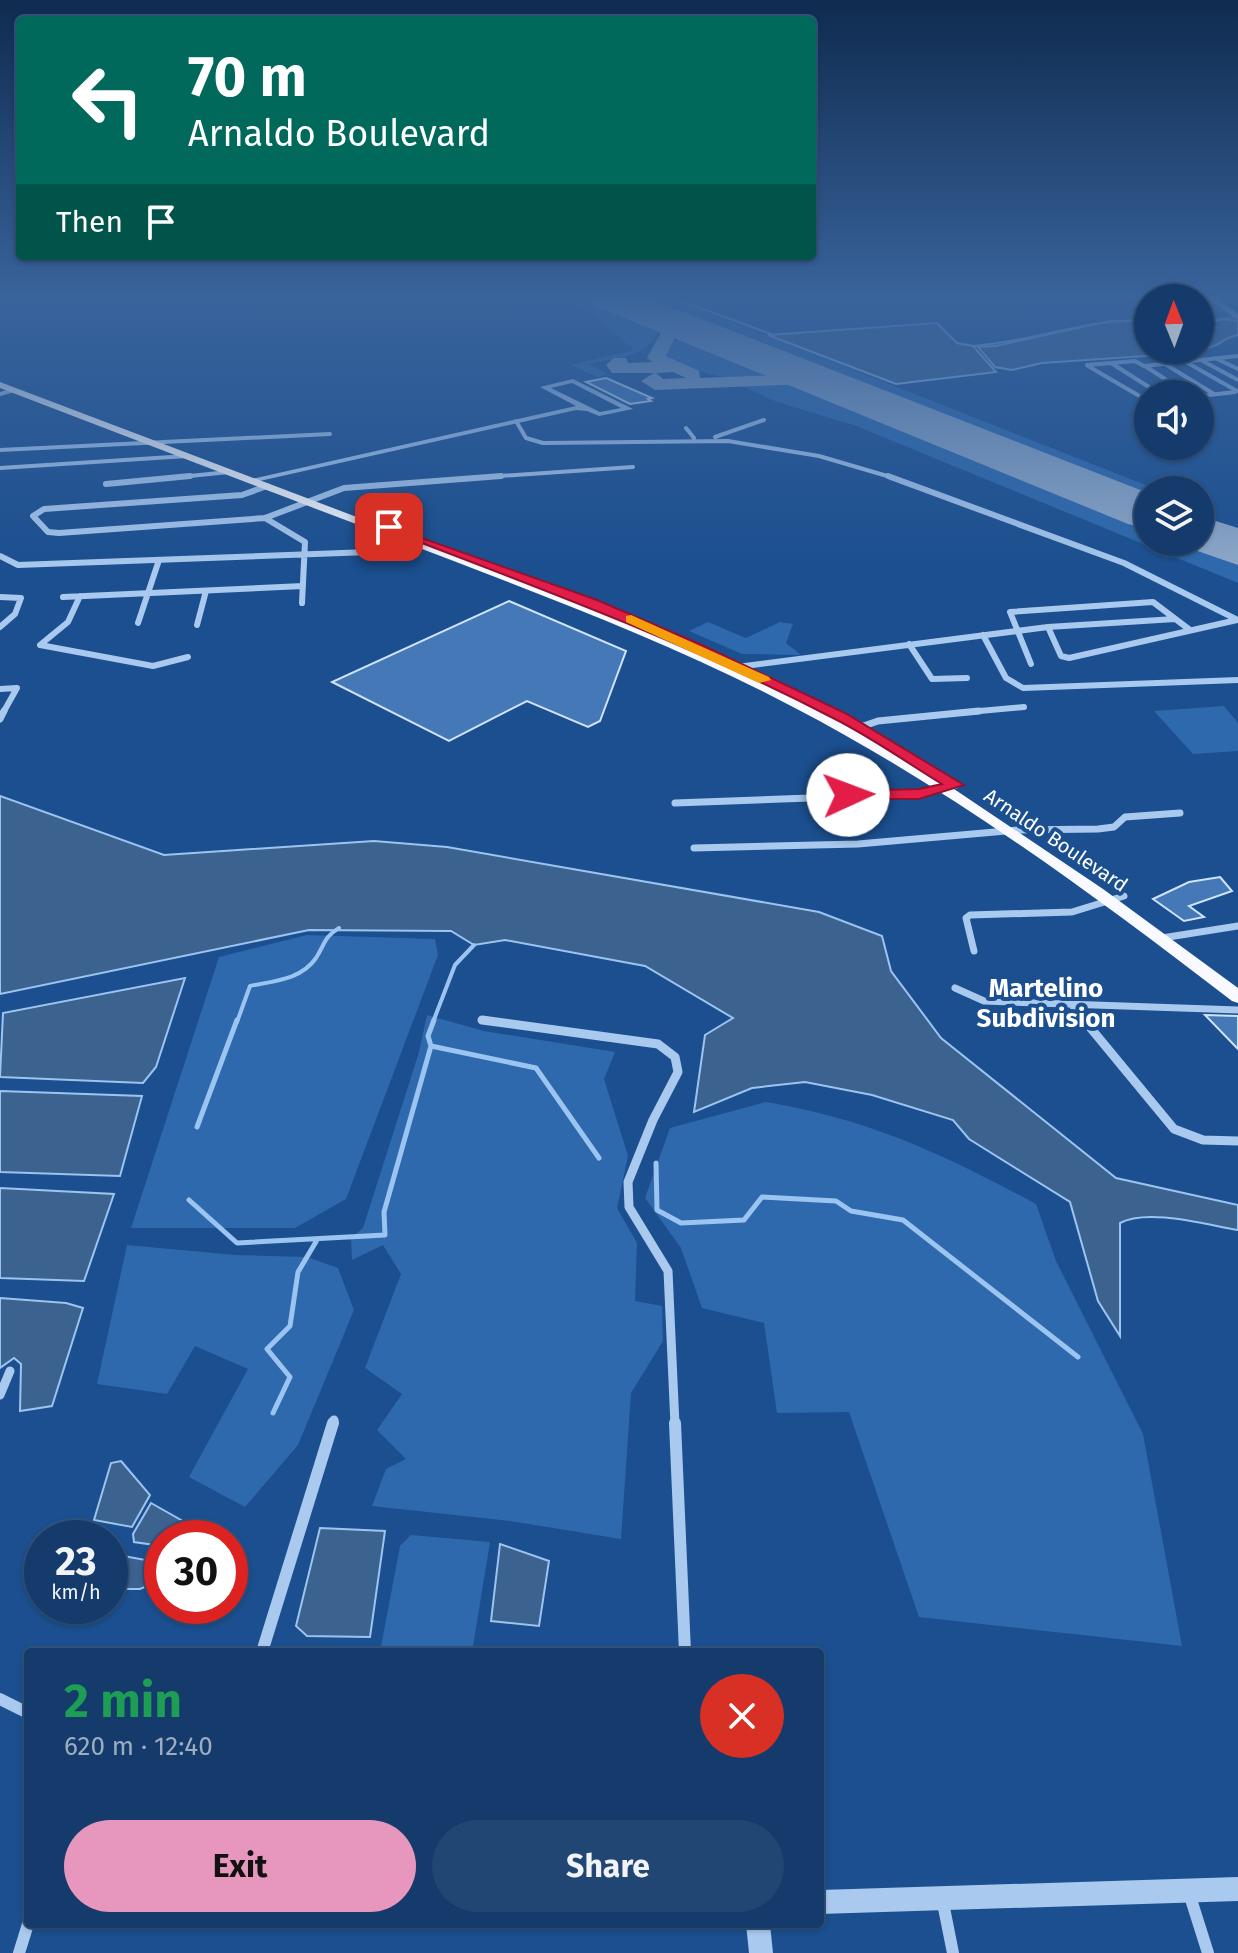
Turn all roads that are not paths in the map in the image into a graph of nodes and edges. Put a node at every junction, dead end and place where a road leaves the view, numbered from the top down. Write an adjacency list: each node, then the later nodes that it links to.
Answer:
1 (7, 388): 12 (highway, Arnaldo Boulevard)
2 (548, 388): 6 (street)
3 (587, 388): 6 (street)
4 (1237, 391): 5 (street)
5 (1214, 394)
6 (577, 406): 8 (street)
7 (764, 420): 11 (street)
8 (516, 421): 11 (street); 18 (street)
9 (686, 428): 11 (street)
10 (330, 434): 12 (street)
11 (694, 438): 36 (street)
12 (155, 442): 13 (street); 14 (highway, Arnaldo Boulevard); 14 (highway, Arnaldo Boulevard)
13 (0, 450)
14 (199, 459): 16 (street); 17 (highway, Arnaldo Boulevard); 18 (highway, Arnaldo Boulevard)
15 (633, 467): 20 (street)
16 (0, 468)
17 (230, 472): 18 (highway, Arnaldo Boulevard); 19 (street)
18 (259, 482): 20 (highway, Arnaldo Boulevard); 21 (street)
19 (106, 484)
20 (310, 500): 21 (street); 22 (highway, Arnaldo Boulevard)
21 (265, 518): 23 (street)
22 (417, 540): 23 (street); 46 (highway, Arnaldo Boulevard)
23 (306, 554): 25 (street); 28 (street)
24 (0, 556): 26 (street)
25 (159, 560): 26 (street); 30 (street)
26 (9, 565): 27 (street)
27 (0, 566)
28 (303, 586): 29 (street); 34 (street)
29 (206, 591): 30 (street); 38 (street)
30 (148, 594): 31 (street); 37 (street)
31 (80, 596): 33 (street); 45 (street)
32 (0, 597): 39 (street)
33 (63, 597)
34 (302, 603)
35 (1175, 619): 40 (street); 41 (street); 42 (street)
36 (1238, 620): 41 (street)
37 (138, 623)
38 (197, 625)
39 (0, 627)
40 (1048, 627): 41 (street); 42 (street)
41 (1190, 630)
42 (1016, 632): 43 (street); 47 (street)
43 (983, 635): 44 (street); 50 (street)
44 (909, 644): 46 (street); 49 (street)
45 (188, 657)
46 (726, 664): 55 (highway, Arnaldo Boulevard); 55 (highway, Arnaldo Boulevard)
47 (1031, 664)
48 (23, 676): 51 (street)
49 (967, 678)
50 (1238, 680)
51 (17, 688): 52 (street); 54 (street)
52 (0, 689)
53 (1024, 707): 55 (street)
54 (0, 719)
55 (855, 730): 56 (highway, Arnaldo Boulevard)
56 (951, 787): 57 (street); 59 (highway, Arnaldo Boulevard)
57 (675, 803)
58 (1180, 813): 59 (street)
59 (1013, 831): 60 (street); 61 (highway, Arnaldo Boulevard)
60 (694, 848)
61 (1117, 898): 63 (highway, Arnaldo Boulevard); 64 (street)
62 (1238, 926): 63 (street)
63 (1168, 936): 65 (highway, Arnaldo Boulevard); 67 (highway, Arnaldo Boulevard)
64 (974, 951)
65 (1238, 983)
66 (955, 988): 68 (street)
67 (1238, 997)
68 (1071, 1004): 69 (street); 71 (street)
69 (1238, 1010)
70 (482, 1020): 76 (street)
71 (1238, 1141)
72 (10, 1371): 73 (street)
73 (0, 1395)
74 (334, 1420): 75 (street)
75 (263, 1648)
76 (685, 1648)
77 (0, 1699): 78 (street)
78 (24, 1711)
79 (1187, 1889): 80 (street); 81 (street); 88 (street)
80 (1238, 1889)
81 (943, 1900): 82 (street); 87 (street)
82 (824, 1902)
83 (27, 1928): 85 (street)
84 (758, 1928): 86 (street)
85 (19, 1953)
86 (761, 1953)
87 (953, 1953)
88 (1208, 1953)

